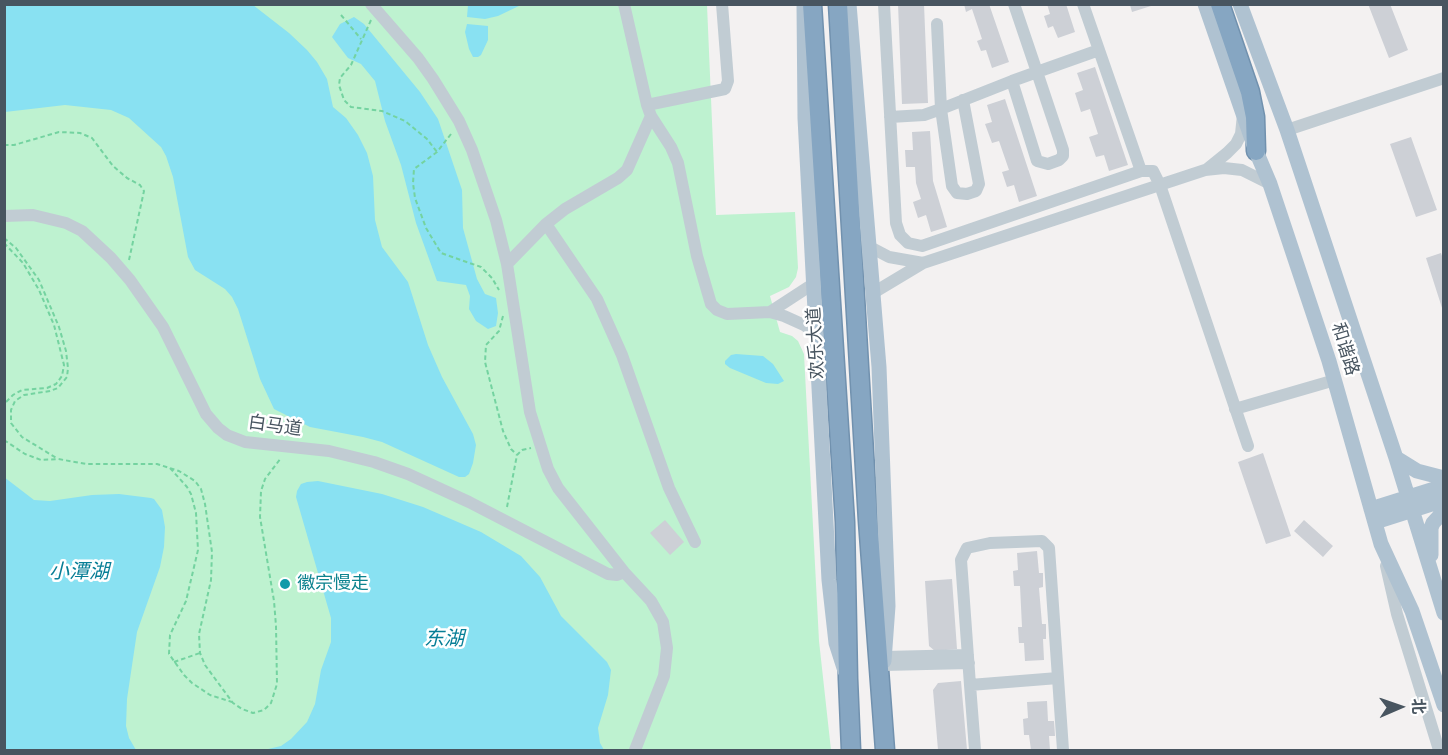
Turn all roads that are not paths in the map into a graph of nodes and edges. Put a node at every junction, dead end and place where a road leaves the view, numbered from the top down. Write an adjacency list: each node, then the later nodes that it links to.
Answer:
1 (371, 4): 34 (street)
2 (624, 4): 21 (street)
3 (722, 4): 21 (street)
4 (804, 4): 35 (main road, 欢乐大道)
5 (812, 4): 57 (highway, 欢乐大道)
6 (838, 4): 55 (highway)
7 (849, 4): 32 (main road)
8 (884, 4): 23 (street)
9 (1014, 4): 16 (street)
10 (1083, 4): 15 (street)
11 (1205, 4): 22 (main road, 和谐路)
12 (1220, 4): 25 (highway)
13 (1240, 4): 24 (main road, 和谐路)
14 (937, 24): 20 (street)
15 (1099, 50): 16 (street); 27 (street)
16 (1037, 72): 18 (street); 18 (street)
17 (1443, 78): 24 (street)
18 (1012, 81): 19 (street)
19 (963, 100): 20 (street); 20 (street)
20 (941, 109): 23 (street)
21 (649, 110): 31 (street); 37 (street)
22 (1243, 114): 25 (main road, 和谐路); 26 (street)
23 (890, 117): 27 (street)
24 (1287, 130): 42 (main road, 和谐路)
25 (1256, 151): 28 (main road, 和谐路)
26 (1205, 170): 28 (street); 29 (street)
27 (1141, 171): 29 (street)
28 (1270, 184): 39 (main road, 和谐路)
29 (1160, 185): 33 (street); 40 (street)
30 (4, 216): 51 (street, 白马道)
31 (546, 224): 34 (street); 49 (street)
32 (870, 247): 33 (street); 36 (main road)
33 (923, 263): 36 (street)
34 (507, 264): 51 (street)
35 (813, 284): 37 (street); 38 (main road, 欢乐大道)
36 (873, 293): 55 (main road)
37 (771, 312): 38 (street)
38 (816, 334): 57 (main road, 欢乐大道)
39 (1335, 380): 40 (street); 48 (main road, 和谐路)
40 (1235, 409): 41 (street)
41 (1248, 446)
42 (1396, 458): 43 (main road); 46 (main road, 和谐路)
43 (1443, 478)
44 (1443, 486): 46 (main road)
45 (1443, 501): 46 (main road)
46 (1410, 503): 48 (main road); 53 (main road, 和谐路)
47 (1443, 511): 52 (main road)
48 (1373, 515): 50 (main road, 和谐路)
49 (695, 542)
50 (1381, 544): 59 (main road, 和谐路); 65 (street)
51 (624, 572): 60 (street)
52 (1443, 601)
53 (1443, 613)
54 (968, 659): 55 (street); 56 (street); 58 (street)
55 (883, 667): 62 (highway)
56 (1058, 678): 58 (street); 64 (street)
57 (848, 679): 61 (highway, 欢乐大道)
58 (970, 685): 63 (street)
59 (1443, 705)
60 (635, 750)
61 (851, 750)
62 (885, 750)
63 (975, 750)
64 (1063, 750)
65 (1439, 750)

